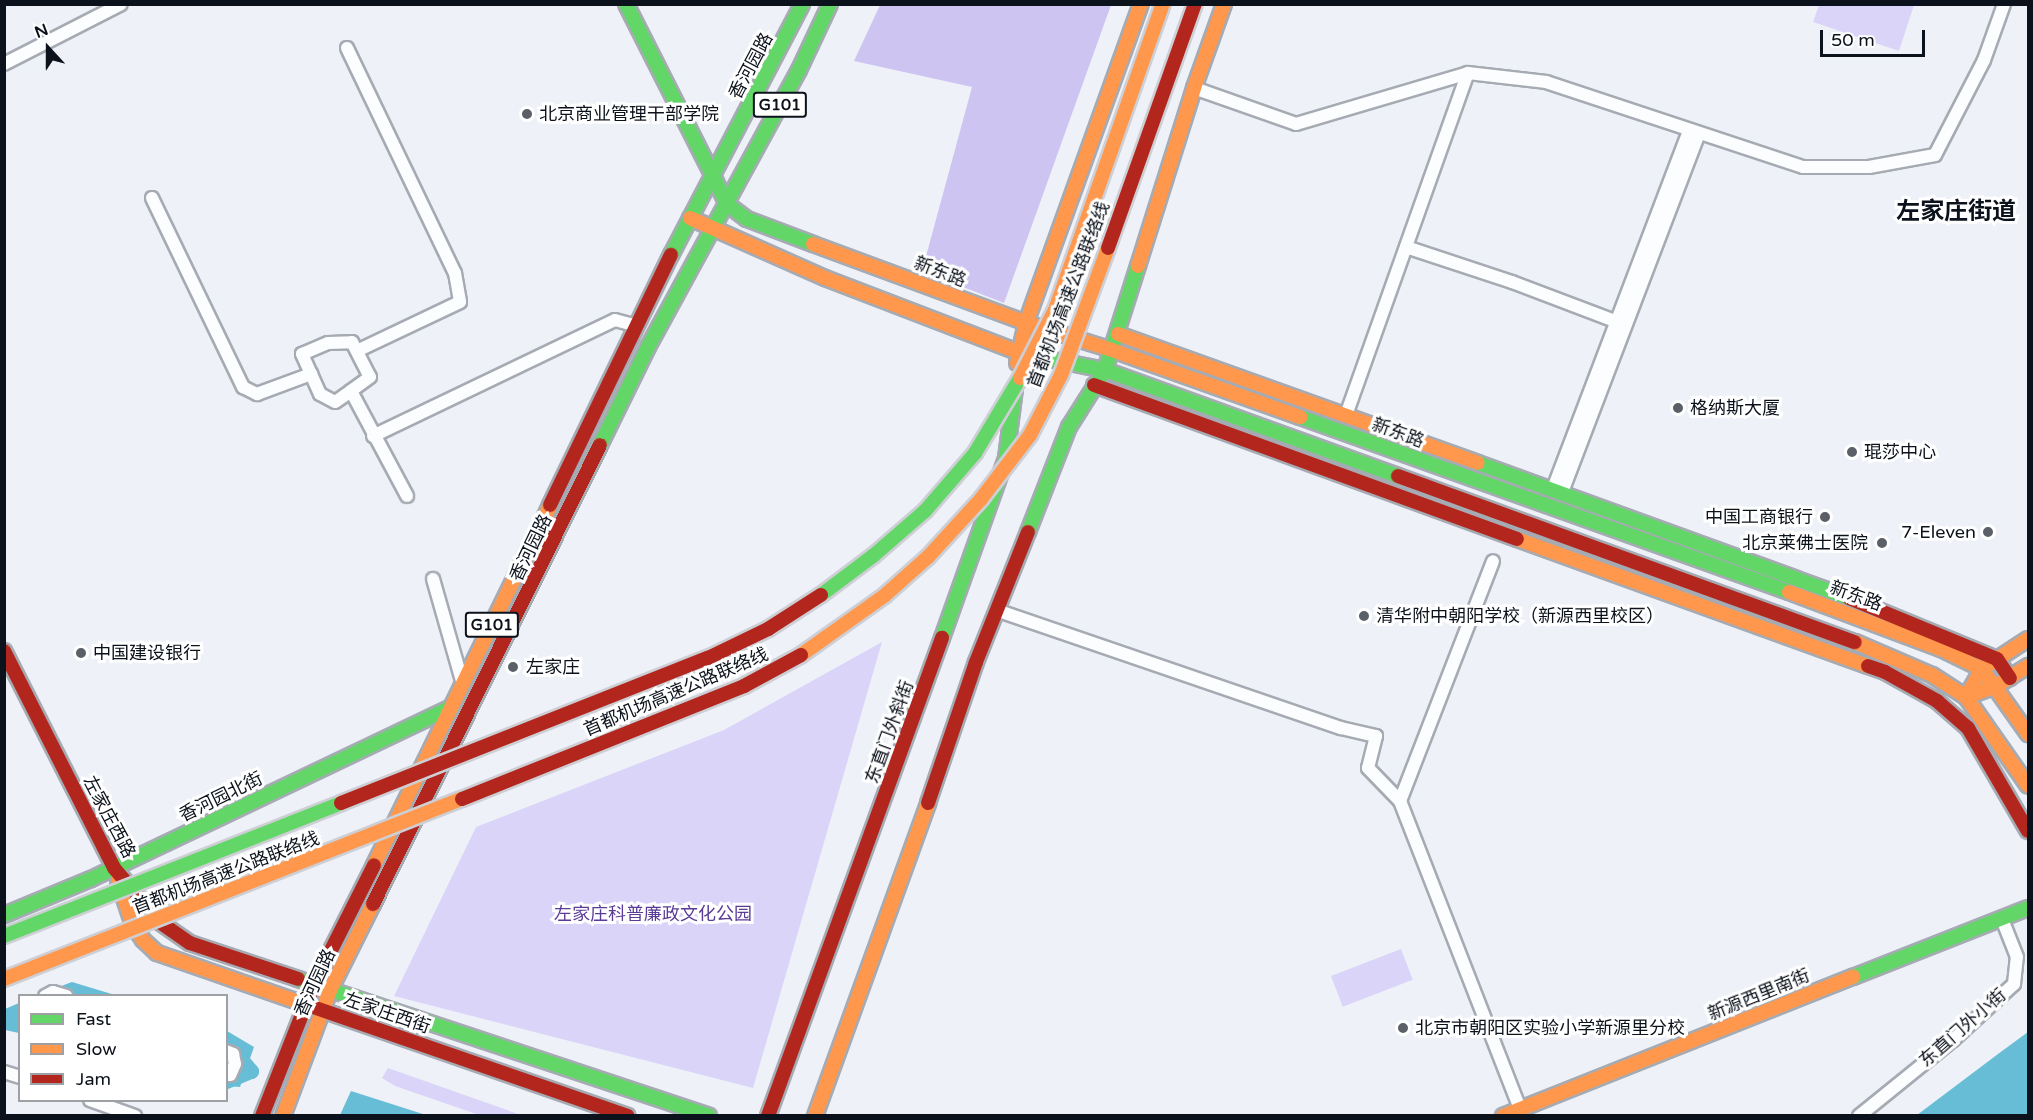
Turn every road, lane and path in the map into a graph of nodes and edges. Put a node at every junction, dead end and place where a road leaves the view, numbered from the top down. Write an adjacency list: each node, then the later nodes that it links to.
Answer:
1 (121, 4): 11 (street)
2 (626, 4): 15 (main road)
3 (802, 4): 15 (main road, 香河园路 / G101)
4 (830, 4): 17 (main road, 香河园路 / G101)
5 (1142, 4): 22 (main road, 东直门外斜街)
6 (1163, 4): 57 (main road, 首都机场高速公路联络线, bridge)
7 (1195, 4): 58 (main road, 首都机场高速公路联络线, bridge)
8 (1224, 4): 13 (main road)
9 (2004, 4): 14 (street)
10 (347, 48): 26 (street)
11 (4, 64)
12 (1468, 73): 13 (street); 14 (street); 20 (street)
13 (1194, 88): 24 (main road)
14 (1694, 133): 21 (street)
15 (713, 174): 17 (main road); 18 (main road, 香河园路 / G101)
16 (152, 198): 29 (street)
17 (727, 204): 19 (main road, 香河园路 / G101); 22 (main road, 新东路)
18 (690, 218): 19 (main road); 23 (main road, 香河园路 / G101)
19 (712, 230): 27 (main road); 60 (main road, 香河园路 / G101)
20 (1406, 247): 21 (street); 32 (street)
21 (1621, 323): 34 (street)
22 (1026, 324): 25 (main road, 新东路); 27 (main road, 东直门外斜街)
23 (636, 326): 33 (street); 45 (main road, 香河园路 / G101)
24 (1118, 334): 25 (main road); 32 (main road)
25 (1112, 350): 28 (main road); 43 (main road, 新东路)
26 (357, 351): 29 (street); 31 (street)
27 (1018, 353): 28 (main road); 72 (main road, 东直门外斜街)
28 (1105, 370): 30 (main road); 47 (main road)
29 (312, 374): 31 (street)
30 (1094, 385): 38 (main road); 52 (main road)
31 (351, 391): 33 (street)
32 (1346, 415): 34 (main road)
33 (373, 436): 35 (street)
34 (1558, 491): 41 (main road)
35 (407, 496)
36 (1493, 561): 51 (street)
37 (433, 579): 45 (street)
38 (996, 610): 51 (street); 73 (main road)
39 (2028, 639): 41 (main road)
40 (4, 651): 53 (main road, 左家庄西路)
41 (1997, 659): 43 (main road); 44 (main road)
42 (2028, 666): 44 (main road)
43 (1982, 669): 46 (main road, 新东路); 47 (main road)
44 (2010, 678): 46 (main road)
45 (463, 685): 48 (main road, 香河园路 / G101)
46 (1996, 686): 47 (main road); 49 (main road, 新东路)
47 (1966, 697): 50 (main road)
48 (451, 707): 53 (main road, 香河园北街); 59 (main road, 香河园路 / G101)
49 (2028, 734)
50 (2028, 786)
51 (1400, 801): 66 (street)
52 (2028, 831)
53 (114, 868): 55 (main road, 香河园北街); 59 (main road, 左家庄西路); 61 (main road, 左家庄西街)
54 (2028, 908): 56 (main road, 新源西里南街)
55 (4, 915)
56 (2002, 919): 66 (main road, 新源西里南街); 75 (street, 东直门外小街)
57 (4, 936)
58 (4, 979)
59 (314, 984): 60 (main road, 左家庄西路); 61 (main road, 香河园路 / G101)
60 (330, 990): 62 (main road, 香河园路 / G101); 71 (main road, 左家庄西街)
61 (305, 1004): 62 (main road, 左家庄西街); 68 (main road, 香河园路 / G101)
62 (322, 1009): 69 (main road, 香河园路 / G101); 70 (main road, 左家庄西街)
63 (228, 1052): 64 (street)
64 (228, 1075)
65 (93, 1102): 67 (street)
66 (1520, 1109): 74 (main road, 新源西里南街)
67 (135, 1116)
68 (262, 1116)
69 (283, 1116)
70 (628, 1116)
71 (709, 1116)
72 (768, 1116)
73 (815, 1116)
74 (1503, 1116)
75 (1859, 1116)

